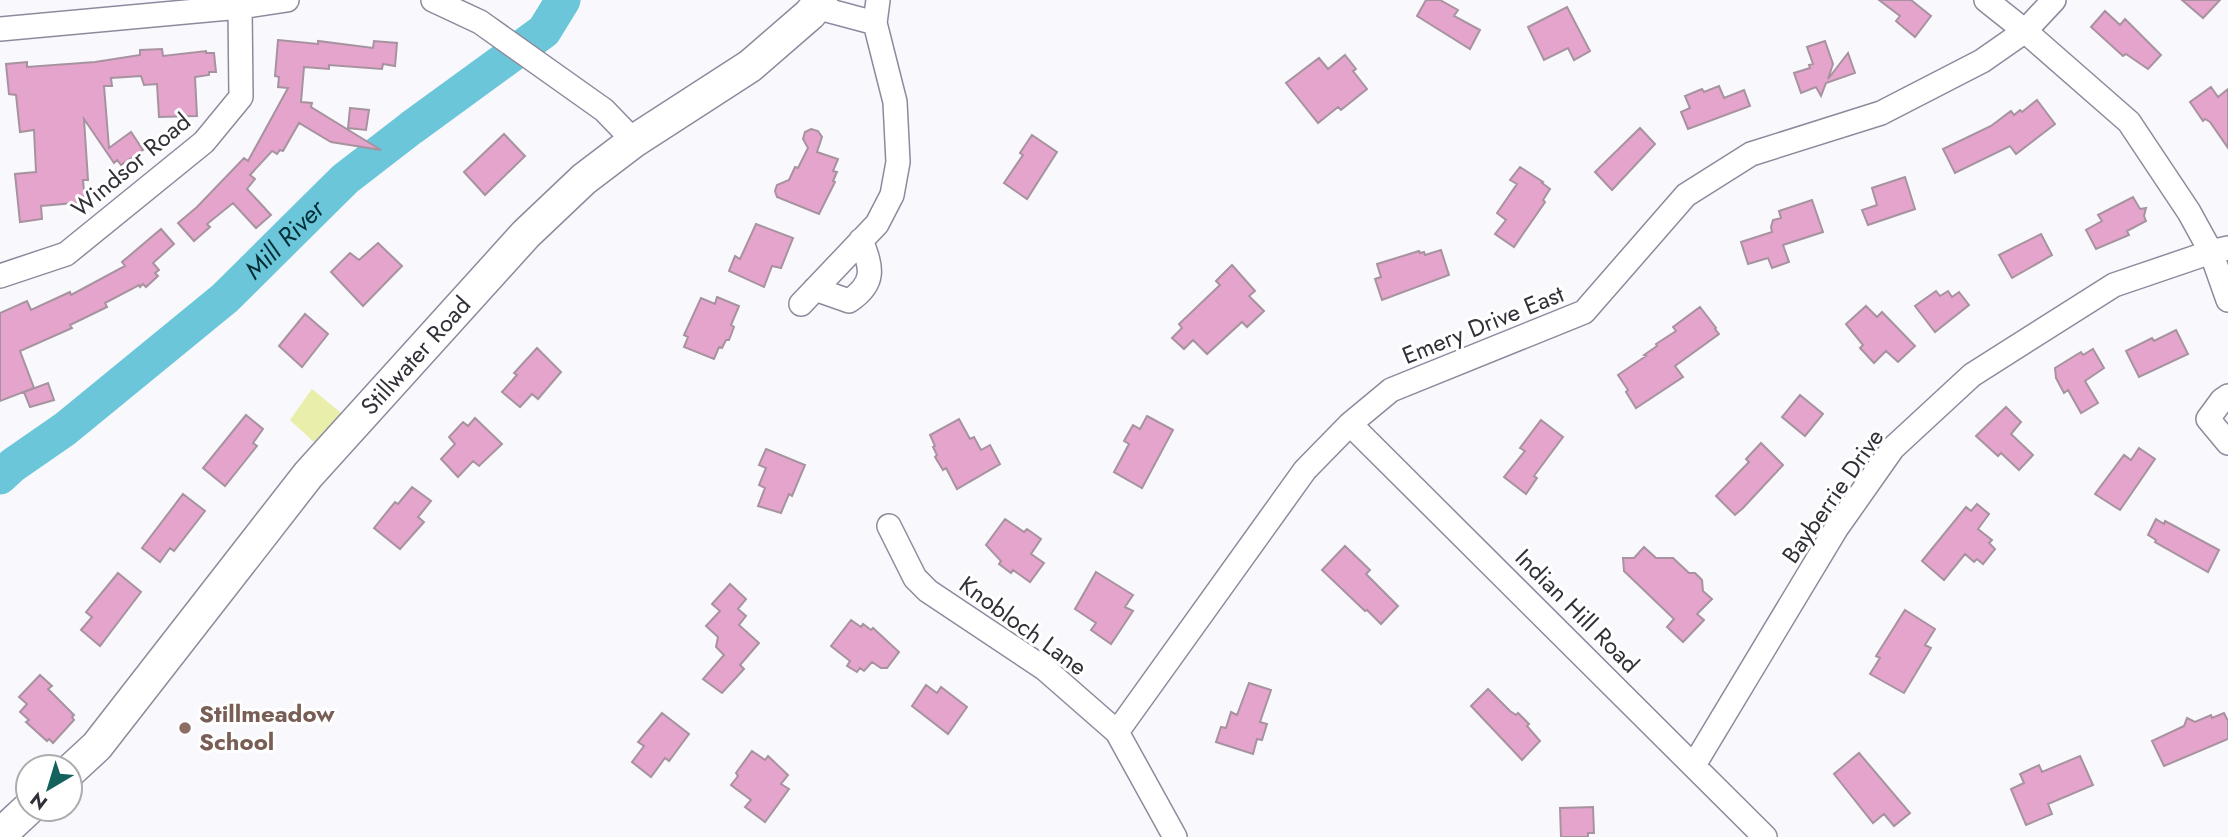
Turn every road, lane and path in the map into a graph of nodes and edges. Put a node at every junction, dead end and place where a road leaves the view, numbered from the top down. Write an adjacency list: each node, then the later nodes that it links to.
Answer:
1 (287, 0): 6 (street)
2 (433, 0): 10 (street)
3 (1986, 0): 9 (street)
4 (2054, 0): 9 (street, Emery Drive East)
5 (818, 4): 7 (street); 10 (main road, Stillwater Road)
6 (240, 7): 8 (street); 13 (street, Windsor Road)
7 (876, 11): 11 (street)
8 (0, 29)
9 (2025, 31): 12 (street); 16 (street, Emery Drive East)
10 (635, 141): 20 (main road, Stillwater Road)
11 (861, 240): 11 (street)
12 (2219, 250): 14 (street); 21 (street, Bayberrie Drive)
13 (0, 276)
14 (2228, 299)
15 (2228, 396): 17 (street)
16 (1350, 424): 19 (street, Emery Drive East); 21 (street, Indian Hill Road)
17 (2228, 443)
18 (889, 526): 19 (street, Knobloch Lane)
19 (1117, 732): 24 (street, Knobloch Lane)
20 (84, 758)
21 (1695, 765): 25 (street, Indian Hill Road)
22 (14, 822): 23 (main road)
23 (0, 835)
24 (1175, 837)
25 (1765, 837)

